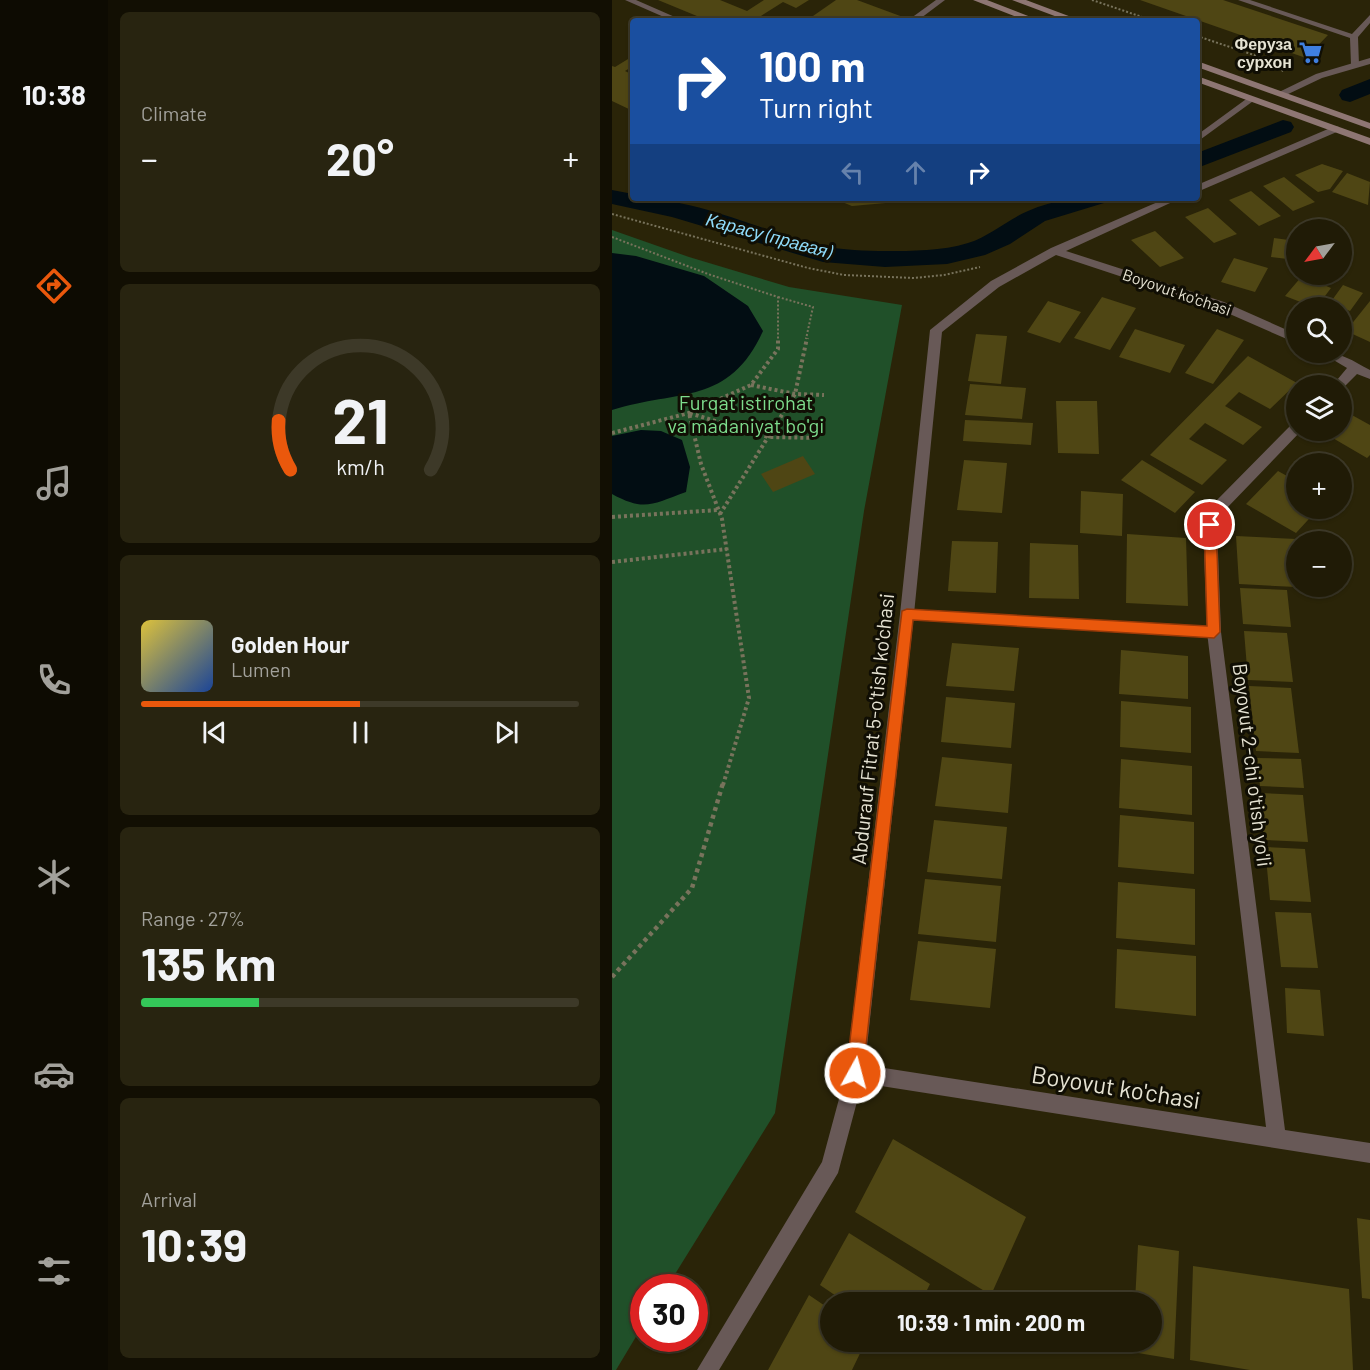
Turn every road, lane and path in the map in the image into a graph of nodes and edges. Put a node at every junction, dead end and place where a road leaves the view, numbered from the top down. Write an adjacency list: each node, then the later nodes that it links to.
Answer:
1 (629, 0): 7 (lane)
2 (941, 0): 8 (lane)
3 (978, 0): 9 (main road)
4 (1017, 0): 10 (main road)
5 (1092, 0): 11 (path)
6 (1242, 0): 13 (lane)
7 (673, 18)
8 (915, 18)
9 (1028, 18)
10 (1068, 18)
11 (1145, 18)
12 (1370, 18): 13 (lane)
13 (1354, 38): 16 (lane)
14 (1370, 61): 16 (street)
15 (1200, 65): 18 (main road)
16 (1355, 65): 18 (street)
17 (1200, 80): 19 (main road)
18 (1280, 94): 20 (main road)
19 (1252, 99): 21 (main road); 22 (lane)
20 (1370, 126)
21 (1330, 127): 23 (main road); 24 (street)
22 (1200, 137)
23 (1370, 142)
24 (1200, 188)
25 (1169, 201): 28 (street, Abdurauf Fitrat 5-o'tish ko'chasi)
26 (612, 214): 29 (path)
27 (612, 237): 30 (path)
28 (1056, 250): 31 (street, Boyovut ko'chasi); 48 (street, Abdurauf Fitrat 5-o'tish ko'chasi)
29 (984, 267)
30 (778, 297): 36 (path); 37 (path)
31 (1286, 335)
32 (1350, 363): 33 (street)
33 (1357, 366): 34 (street); 35 (street)
34 (1348, 375)
35 (1370, 375)
36 (751, 385): 37 (path); 39 (path)
37 (795, 394): 38 (path); 41 (path)
38 (824, 395)
39 (689, 412): 40 (path); 41 (path); 44 (path)
40 (612, 433)
41 (768, 437): 42 (path); 44 (path)
42 (817, 438)
43 (1286, 439): 49 (street, Boyovut 2-chi o'tish yo'li)
44 (719, 512): 45 (path); 46 (path)
45 (612, 517)
46 (727, 549): 47 (path); 50 (path)
47 (612, 562)
48 (907, 614): 49 (lane); 51 (street, Abdurauf Fitrat 5-o'tish ko'chasi)
49 (1214, 632): 52 (street, Boyovut 2-chi o'tish yo'li)
50 (612, 977)
51 (855, 1073): 52 (street, Boyovut ko'chasi); 54 (street, Abdurauf Fitrat 5-o'tish ko'chasi)
52 (1277, 1139): 53 (street, Boyovut ko'chasi)
53 (1370, 1153)
54 (707, 1370)

